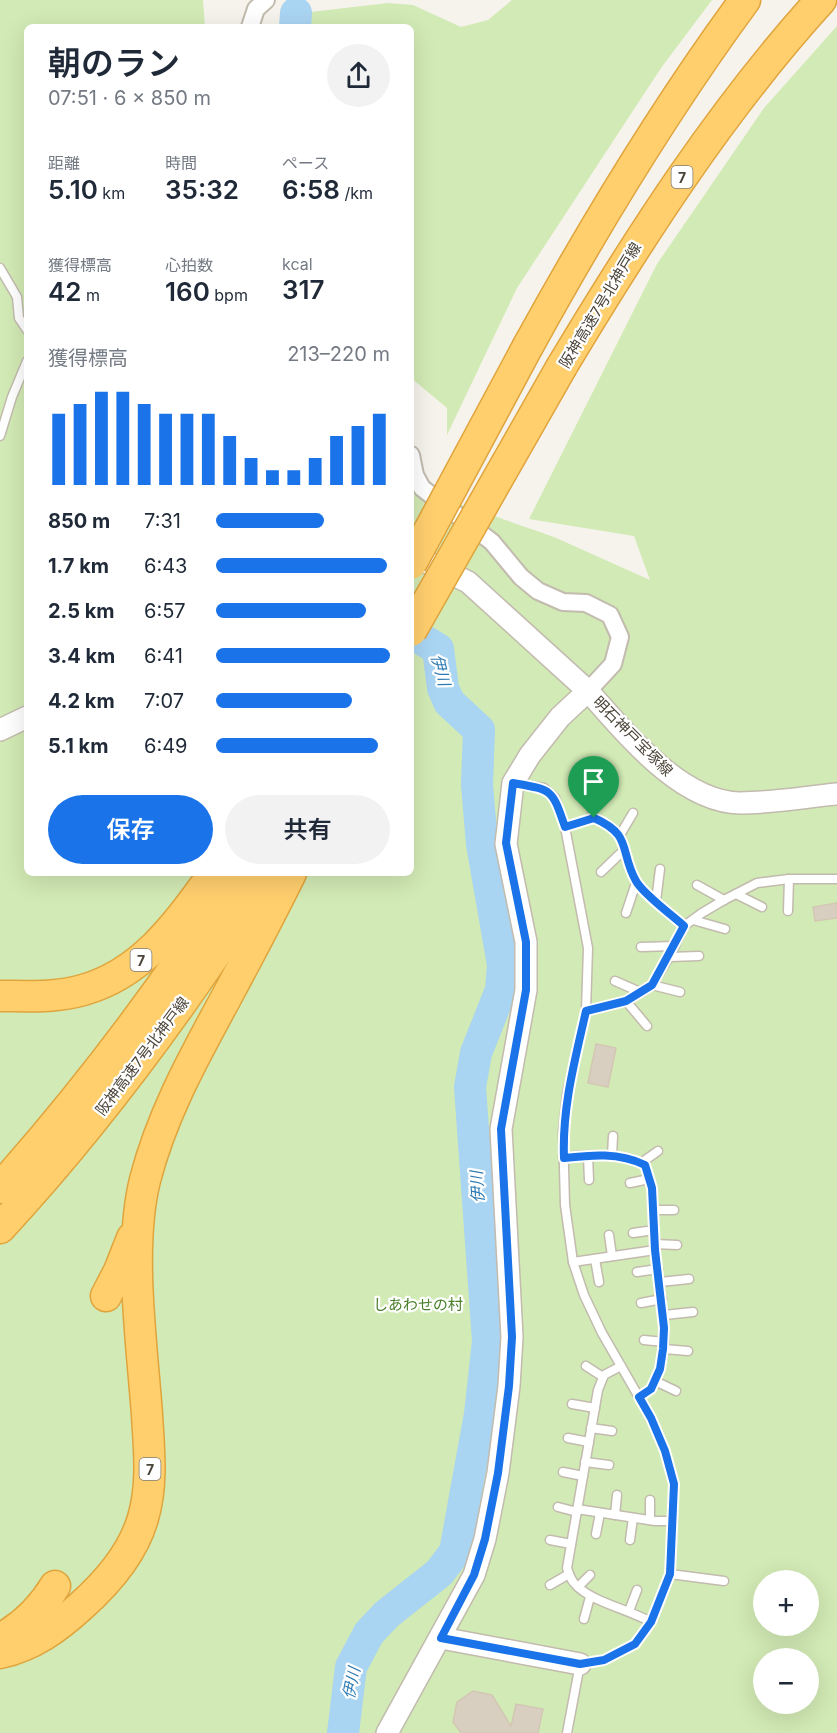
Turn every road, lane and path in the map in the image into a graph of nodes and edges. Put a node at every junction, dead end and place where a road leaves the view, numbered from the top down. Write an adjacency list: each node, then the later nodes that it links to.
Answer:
1 (266, 0): 4 (street)
2 (746, 0): 10 (highway, bridge)
3 (821, 0): 12 (highway, 阪神高速7号北神戸線 / 7, bridge)
4 (251, 24)
5 (0, 268): 6 (lane)
6 (24, 326)
7 (24, 368): 8 (lane)
8 (0, 436)
9 (414, 467): 13 (street)
10 (414, 558)
11 (414, 559): 13 (street)
12 (414, 626)
13 (588, 692): 16 (street, 明石神戸宝塚線); 18 (street, 明石神戸宝塚線)
14 (24, 718): 15 (street)
15 (0, 730)
16 (513, 783): 21 (lane); 133 (street, 明石神戸宝塚線)
17 (587, 790): 20 (lane)
18 (837, 794)
19 (633, 813): 22 (lane)
20 (594, 818): 21 (lane); 22 (lane)
21 (565, 827): 55 (lane)
22 (620, 835): 23 (lane)
23 (624, 850): 25 (lane); 32 (lane)
24 (660, 869): 36 (lane)
25 (601, 872)
26 (212, 876): 52 (highway, 7)
27 (236, 876): 66 (highway, 阪神高速7号北神戸線 / 7)
28 (267, 876): 70 (highway, 阪神高速7号北神戸線)
29 (289, 876): 69 (highway, 7)
30 (789, 879): 31 (lane); 34 (lane); 38 (lane)
31 (837, 879)
32 (636, 883): 36 (lane); 39 (lane)
33 (697, 885): 35 (lane)
34 (736, 894): 35 (lane); 37 (lane)
35 (724, 900): 40 (lane)
36 (656, 901): 41 (lane)
37 (762, 907)
38 (788, 911)
39 (626, 913)
40 (693, 920): 41 (lane); 42 (lane)
41 (684, 926): 43 (lane)
42 (725, 928)
43 (675, 946): 44 (lane); 46 (lane)
44 (641, 947)
45 (699, 956): 46 (lane)
46 (669, 957): 48 (lane)
47 (615, 981): 49 (lane)
48 (652, 985): 49 (lane); 50 (lane)
49 (640, 992): 53 (lane)
50 (680, 992)
51 (0, 996): 52 (highway, 7)
52 (35, 996): 54 (highway)
53 (626, 1001): 55 (lane); 56 (lane)
54 (0, 1005)
55 (586, 1011): 61 (lane)
56 (646, 1026)
57 (613, 1136): 60 (lane)
58 (658, 1151): 62 (lane)
59 (588, 1156): 60 (lane); 61 (lane); 64 (lane)
60 (612, 1156): 62 (lane)
61 (564, 1158): 78 (lane)
62 (641, 1163): 63 (lane)
63 (650, 1179): 65 (lane); 67 (lane)
64 (589, 1180)
65 (630, 1183)
66 (0, 1188)
67 (653, 1210): 68 (lane); 71 (lane)
68 (674, 1210)
69 (139, 1215): 84 (highway); 135 (highway, 7)
70 (0, 1228)
71 (654, 1230): 72 (lane); 75 (lane)
72 (633, 1233)
73 (609, 1235): 76 (lane)
74 (677, 1245): 75 (lane)
75 (655, 1247): 76 (lane); 79 (lane)
76 (612, 1256): 77 (lane)
77 (595, 1259): 78 (lane); 82 (lane)
78 (573, 1262): 93 (lane)
79 (658, 1269): 80 (lane); 83 (lane)
80 (637, 1272)
81 (689, 1279): 83 (lane)
82 (599, 1282)
83 (660, 1282): 85 (lane)
84 (106, 1296)
85 (662, 1299): 86 (lane); 88 (lane)
86 (641, 1303)
87 (693, 1312): 88 (lane)
88 (663, 1315): 90 (lane)
89 (644, 1340): 90 (lane)
90 (664, 1346): 91 (lane); 95 (lane)
91 (688, 1351)
92 (586, 1366): 94 (lane)
93 (621, 1366): 94 (lane); 97 (lane)
94 (603, 1377): 99 (lane)
95 (655, 1381): 96 (lane); 97 (lane)
96 (676, 1390)
97 (639, 1397): 116 (lane)
98 (572, 1404): 99 (lane)
99 (595, 1408): 100 (lane)
100 (591, 1428): 101 (lane); 103 (lane)
101 (612, 1431)
102 (568, 1438): 103 (lane)
103 (589, 1442): 104 (lane)
104 (585, 1462): 105 (lane); 107 (lane)
105 (609, 1465)
106 (563, 1472): 107 (lane)
107 (583, 1476): 111 (lane)
108 (617, 1495): 113 (lane)
109 (650, 1500): 115 (lane)
110 (558, 1507): 111 (lane)
111 (577, 1511): 112 (lane); 120 (lane)
112 (600, 1513): 113 (lane); 117 (lane)
113 (615, 1515): 114 (lane)
114 (633, 1518): 115 (lane); 119 (lane)
115 (650, 1520): 116 (lane)
116 (673, 1521): 122 (lane)
117 (596, 1534)
118 (550, 1540): 120 (lane)
119 (630, 1540)
120 (571, 1544): 121 (lane)
121 (569, 1574): 125 (lane); 127 (lane)
122 (670, 1574): 124 (lane); 132 (lane)
123 (590, 1575): 127 (lane)
124 (724, 1581)
125 (550, 1584)
126 (55, 1586): 134 (highway)
127 (578, 1587): 129 (lane)
128 (638, 1590): 130 (lane)
129 (590, 1597): 130 (lane); 131 (lane)
130 (629, 1611): 132 (lane)
131 (584, 1619)
132 (651, 1622): 136 (lane)
133 (441, 1638): 136 (street); 137 (street, 明石神戸宝塚線)
134 (0, 1639)
135 (0, 1653)
136 (580, 1664): 138 (lane)
137 (387, 1733)
138 (567, 1733)

